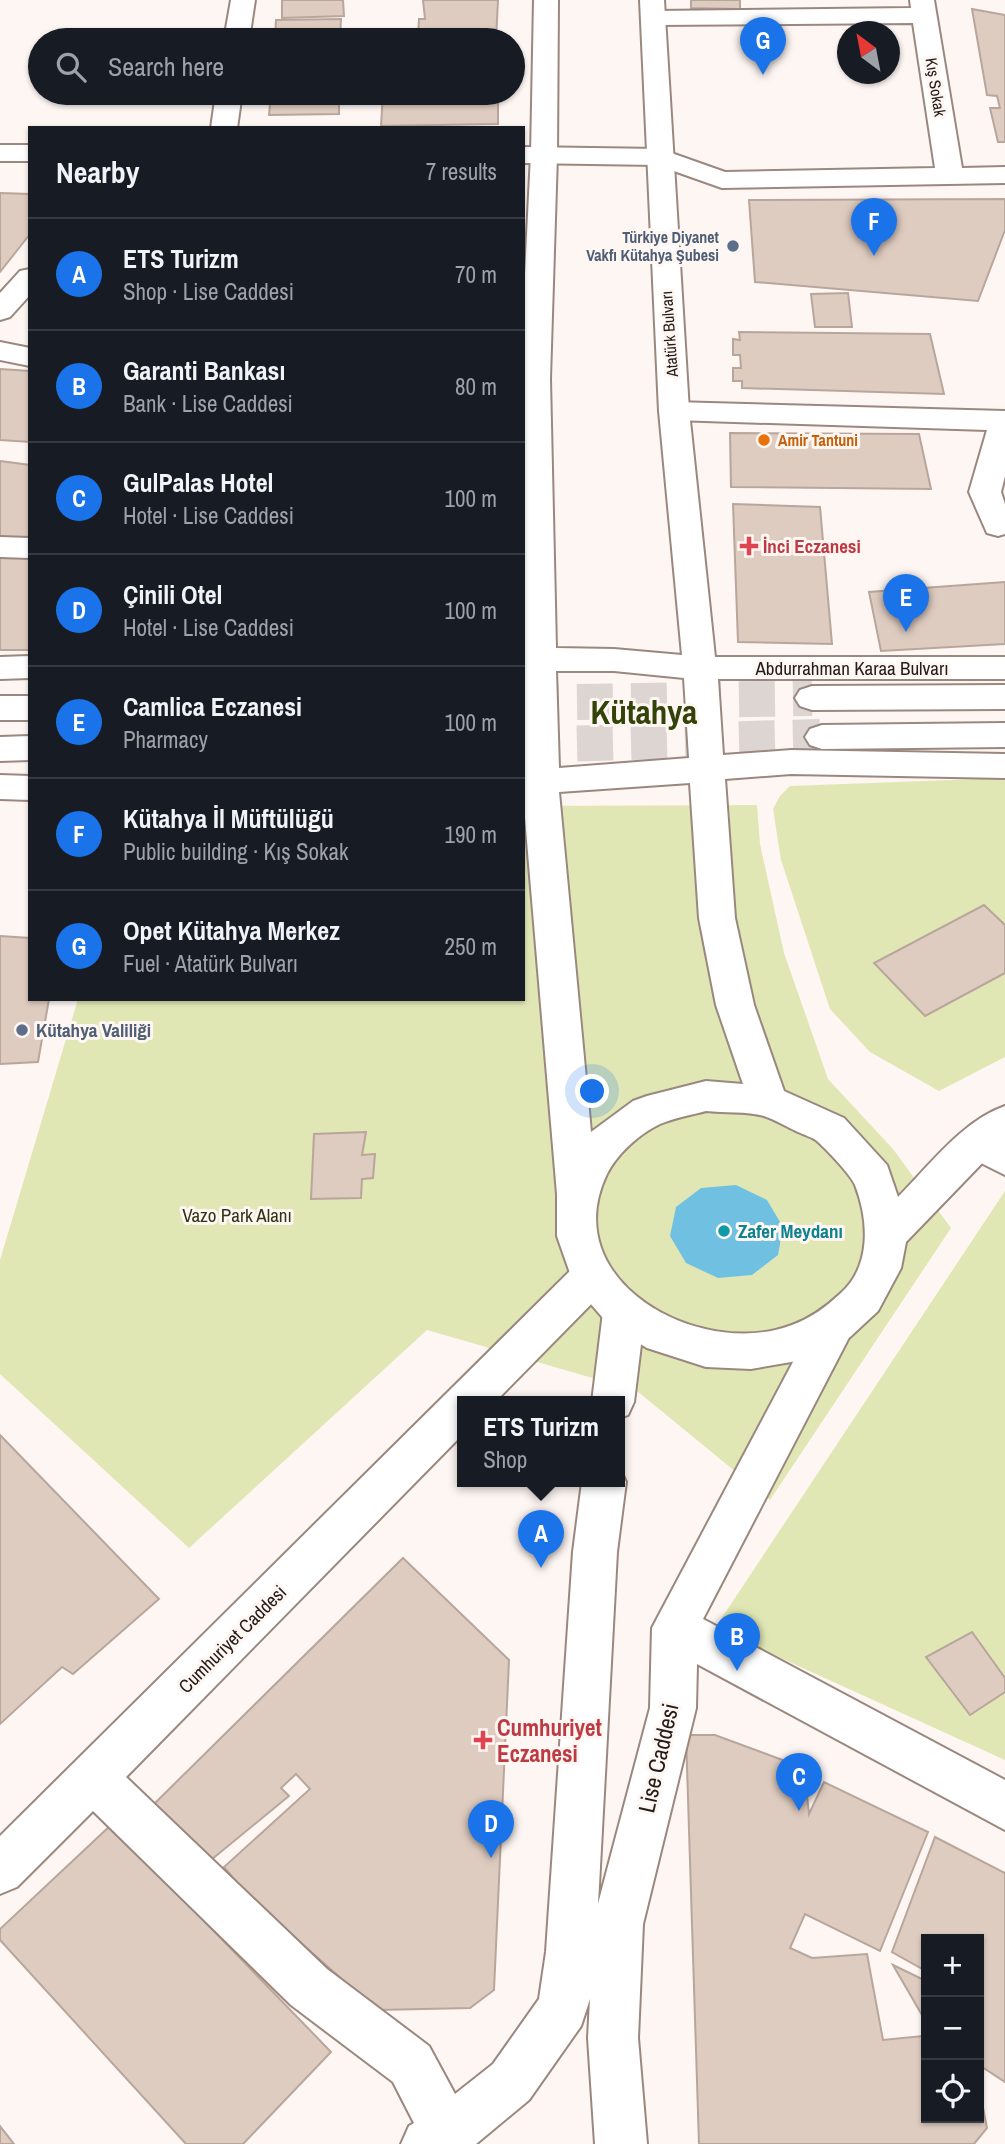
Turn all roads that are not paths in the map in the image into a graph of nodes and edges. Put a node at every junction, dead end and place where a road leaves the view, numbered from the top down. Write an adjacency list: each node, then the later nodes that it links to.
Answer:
1 (243, 0): 5 (main road)
2 (546, 0): 10 (main road)
3 (924, 8): 4 (main road); 12 (main road, Kış Sokak)
4 (653, 9): 11 (main road, Atatürk Bulvarı)
5 (239, 28)
6 (227, 105): 7 (main road)
7 (224, 126)
8 (0, 153): 9 (main road)
9 (28, 153)
10 (533, 155): 11 (main road); 18 (main road)
11 (660, 157): 12 (main road); 19 (main road, Atatürk Bulvarı)
12 (950, 175): 13 (main road)
13 (1005, 176)
14 (28, 279): 15 (main road)
15 (0, 311)
16 (0, 351): 17 (main road)
17 (28, 357)
18 (529, 379): 25 (main road)
19 (674, 411): 20 (main road); 28 (main road, Atatürk Bulvarı)
20 (1005, 421): 21 (main road)
21 (995, 494): 22 (main road)
22 (998, 526)
23 (0, 547): 24 (main road)
24 (28, 548)
25 (531, 659): 28 (main road, Abdurrahman Karaa Bulvarı); 40 (main road)
26 (0, 667): 27 (main road)
27 (28, 667)
28 (700, 668): 29 (main road, Abdurrahman Karaa Bulvarı); 39 (main road, Atatürk Bulvarı)
29 (1005, 668)
30 (1005, 697): 31 (main road)
31 (813, 698)
32 (0, 708): 33 (main road)
33 (28, 708)
34 (1005, 735): 35 (main road)
35 (820, 737)
36 (28, 748): 37 (main road)
37 (0, 749)
38 (1005, 766): 39 (main road)
39 (708, 768): 40 (main road); 43 (main road, Atatürk Bulvarı)
40 (532, 782): 45 (main road)
41 (0, 787): 42 (main road)
42 (28, 788)
43 (768, 1101): 45 (main road); 46 (main road)
44 (996, 1142): 46 (main road)
45 (577, 1195): 47 (main road)
46 (887, 1235): 49 (main road)
47 (592, 1276): 48 (main road); 50 (main road)
48 (624, 1312): 49 (main road); 51 (main road)
49 (835, 1324): 54 (main road, Lise Caddesi)
50 (473, 1396)
51 (615, 1396)
52 (457, 1412): 55 (main road, Cumhuriyet Caddesi)
53 (603, 1487): 58 (main road)
54 (675, 1628): 56 (main road); 59 (main road, Lise Caddesi)
55 (93, 1778): 57 (main road, Cumhuriyet Caddesi); 58 (main road)
56 (1005, 1806)
57 (0, 1870)
58 (438, 2138)
59 (621, 2144)

